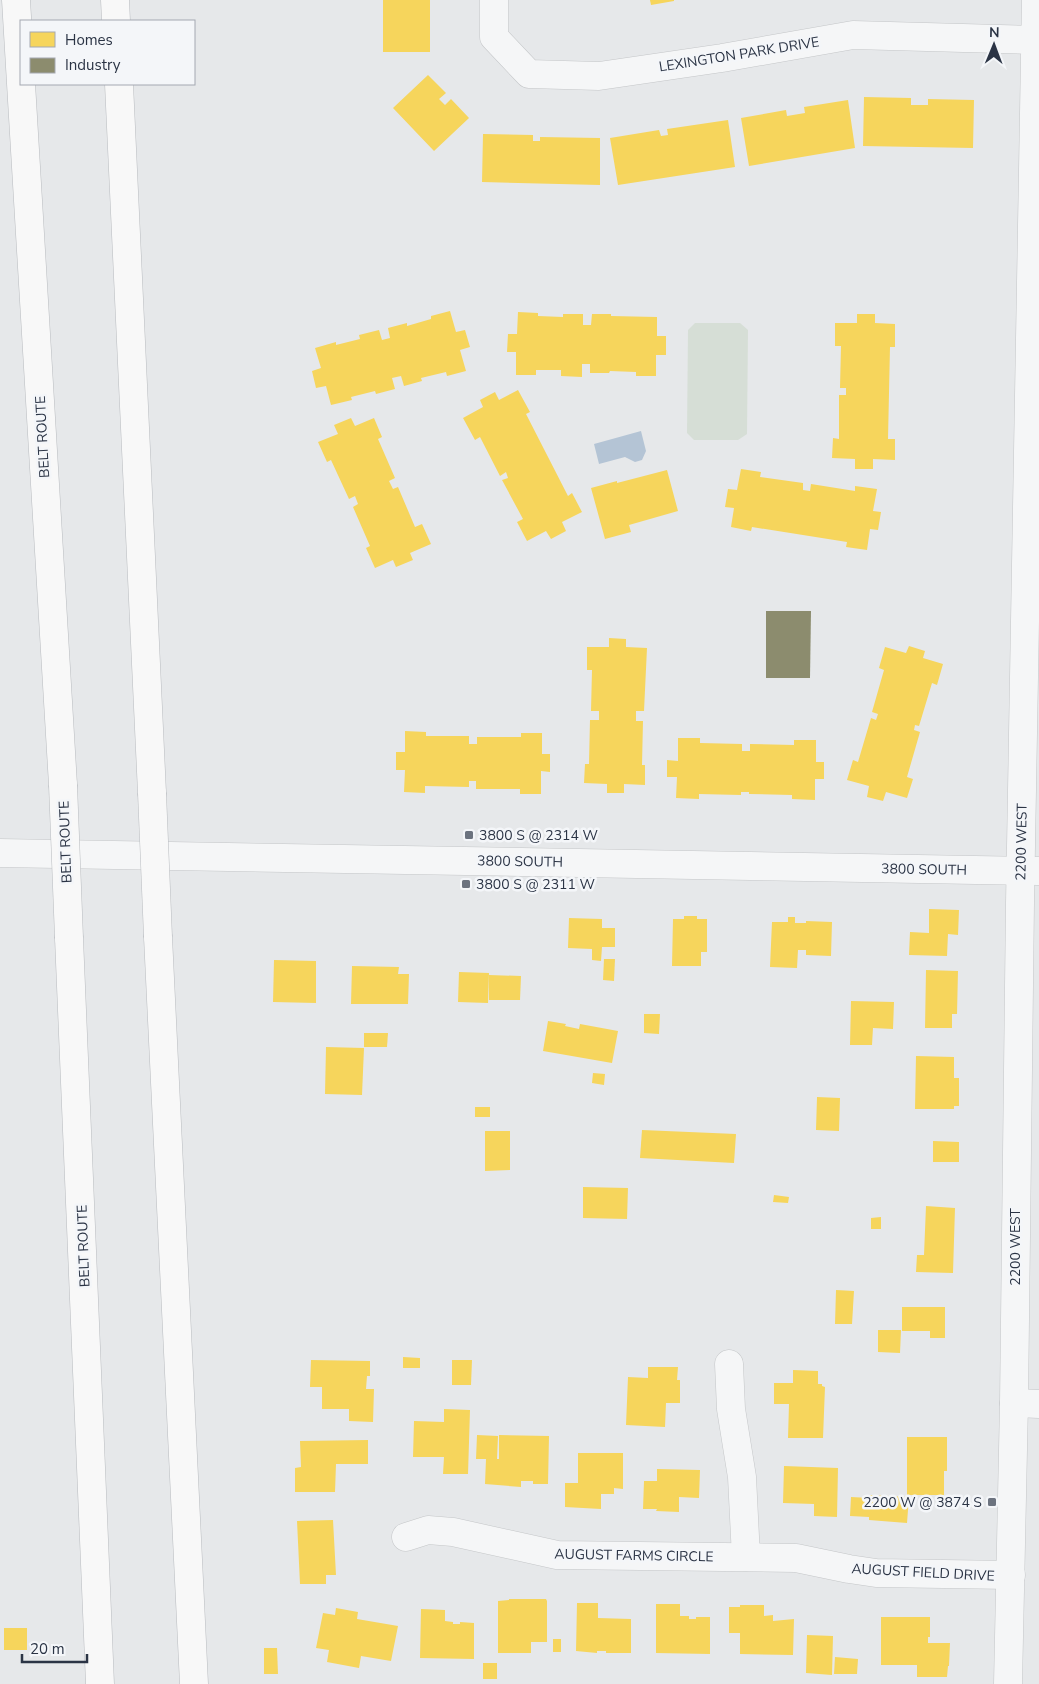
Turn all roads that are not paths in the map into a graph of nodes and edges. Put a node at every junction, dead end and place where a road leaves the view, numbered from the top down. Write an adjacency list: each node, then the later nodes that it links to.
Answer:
1 (16, 0): 7 (highway, BELT ROUTE, bridge)
2 (115, 0): 5 (highway)
3 (494, 0): 6 (street, LEXINGTON PARK DRIVE)
4 (1036, 0): 6 (street, 2200 WEST)
5 (116, 20)
6 (1036, 40): 10 (street, 2200 WEST)
7 (20, 67)
8 (21, 85): 18 (highway, BELT ROUTE, bridge)
9 (119, 85): 19 (highway, bridge)
10 (1037, 120): 12 (street, 2200 WEST)
11 (0, 853): 12 (street, 3800 SOUTH)
12 (1030, 870): 14 (street, 2200 WEST)
13 (729, 1364): 16 (street)
14 (1026, 1404): 17 (street, 2200 WEST)
15 (406, 1537): 16 (street, AUGUST FARMS CIRCLE)
16 (746, 1557): 17 (street, AUGUST FIELD DRIVE)
17 (1011, 1575): 20 (street, 2200 WEST)
18 (100, 1684)
19 (194, 1684)
20 (1008, 1684)

